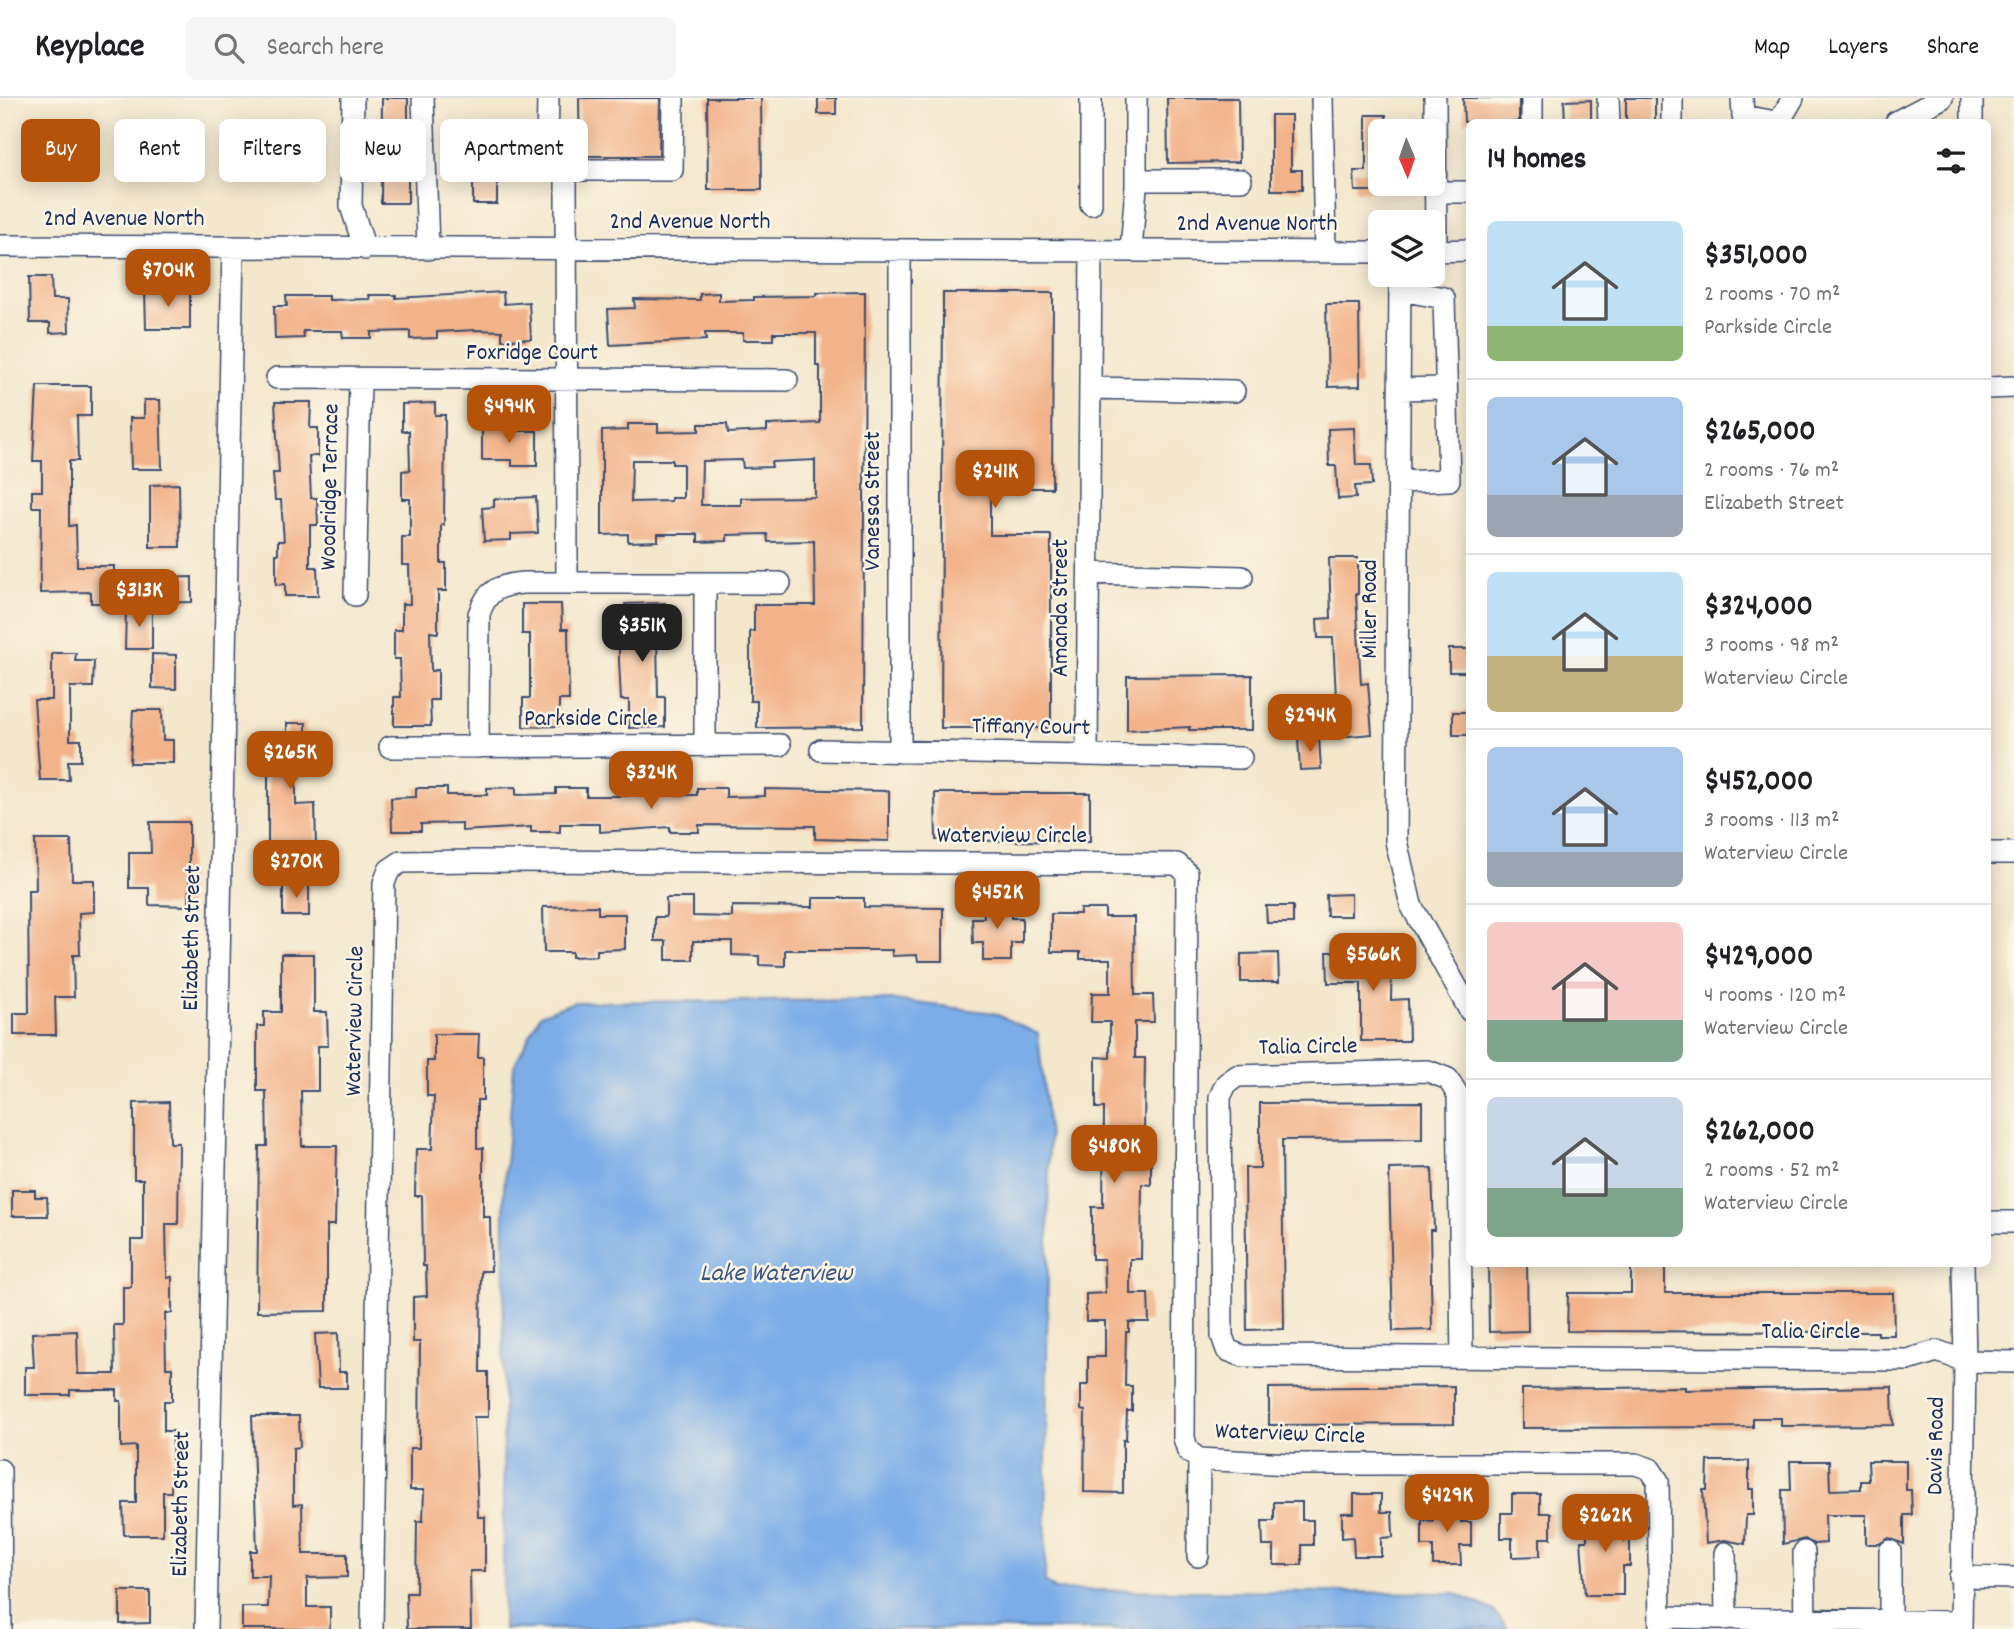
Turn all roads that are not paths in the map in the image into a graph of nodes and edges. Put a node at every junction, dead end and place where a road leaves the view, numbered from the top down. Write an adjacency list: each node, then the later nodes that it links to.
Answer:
1 (353, 98): 35 (street)
2 (423, 98): 36 (street)
3 (548, 98): 16 (street)
4 (673, 98): 25 (street)
5 (1091, 98): 31 (street)
6 (1136, 98): 26 (street)
7 (1322, 98): 42 (street)
8 (1435, 98): 17 (street)
9 (1532, 98): 18 (street)
10 (1608, 98): 19 (street)
11 (1672, 98): 20 (street)
12 (1742, 98): 21 (street)
13 (1793, 98): 22 (street)
14 (1942, 98): 23 (street)
15 (1972, 98): 24 (street)
16 (548, 119)
17 (1435, 119)
18 (1532, 119)
19 (1609, 119)
20 (1672, 119)
21 (1760, 119)
22 (1779, 119)
23 (1902, 119)
24 (1972, 119)
25 (588, 170)
26 (1136, 180): 27 (street); 40 (street)
27 (1241, 180)
28 (566, 182): 34 (street)
29 (1446, 192): 30 (street)
30 (1466, 192)
31 (1091, 204)
32 (0, 246): 33 (street, 2nd Avenue North)
33 (233, 247): 35 (street, 2nd Avenue North); 94 (street, Elizabeth Street)
34 (567, 248): 36 (street, 2nd Avenue North); 37 (street, 2nd Avenue North); 48 (street)
35 (365, 249): 36 (street, 2nd Avenue North)
36 (428, 249)
37 (900, 250): 39 (street, 2nd Avenue North); 68 (street, Vanessa Street)
38 (1466, 250): 41 (street)
39 (1091, 251): 40 (street, 2nd Avenue North); 51 (street, Amanda Street)
40 (1131, 251): 42 (street, 2nd Avenue North)
41 (1445, 251)
42 (1325, 252): 43 (street, 2nd Avenue North)
43 (1368, 252)
44 (1400, 287): 54 (street, Miller Road)
45 (1412, 287): 52 (street)
46 (277, 378): 47 (street, Foxridge Court)
47 (360, 380): 48 (street, Foxridge Court); 62 (street, Woodridge Terrace)
48 (567, 380): 49 (street, Foxridge Court); 59 (street)
49 (787, 380)
50 (2014, 387): 53 (street)
51 (1090, 388): 55 (street); 57 (street, Amanda Street)
52 (1446, 388): 54 (street); 56 (street)
53 (1991, 388)
54 (1399, 389): 56 (street, Miller Road)
55 (1234, 391)
56 (1398, 482): 73 (street, Miller Road)
57 (1089, 573): 58 (street); 69 (street, Amanda Street)
58 (1242, 577)
59 (567, 582): 60 (street); 66 (street)
60 (705, 583): 61 (street); 63 (street)
61 (780, 583)
62 (355, 595)
63 (705, 746): 64 (street, Parkside Circle); 66 (street, Parkside Circle)
64 (779, 746)
65 (390, 747): 66 (street, Parkside Circle)
66 (478, 747)
67 (821, 750): 68 (street, Tiffany Court)
68 (900, 752): 69 (street, Tiffany Court)
69 (1087, 755): 70 (street, Tiffany Court)
70 (1241, 758)
71 (1991, 853): 72 (street)
72 (2014, 853)
73 (1466, 1004)
74 (1991, 1222): 75 (street)
75 (2014, 1222)
76 (1963, 1267): 78 (street, Davis Road)
77 (1462, 1357): 77 (street, Talia Circle); 78 (street, Talia Circle)
78 (1965, 1361): 79 (street, Talia Circle); 86 (street, Davis Road)
79 (2014, 1362)
80 (1199, 1459): 85 (street); 90 (street, Waterview Circle); 95 (street, Waterview Circle)
81 (0, 1470): 93 (street)
82 (1890, 1551): 89 (street)
83 (1804, 1552): 91 (street)
84 (1725, 1553): 88 (street)
85 (1198, 1556)
86 (1960, 1577): 87 (street); 92 (street, Davis Road)
87 (2014, 1577)
88 (1726, 1619): 90 (street); 91 (street)
89 (1890, 1622): 91 (street); 92 (street)
90 (1660, 1623)
91 (1805, 1625)
92 (1960, 1625)
93 (1, 1629)
94 (206, 1629)
95 (372, 1629)

